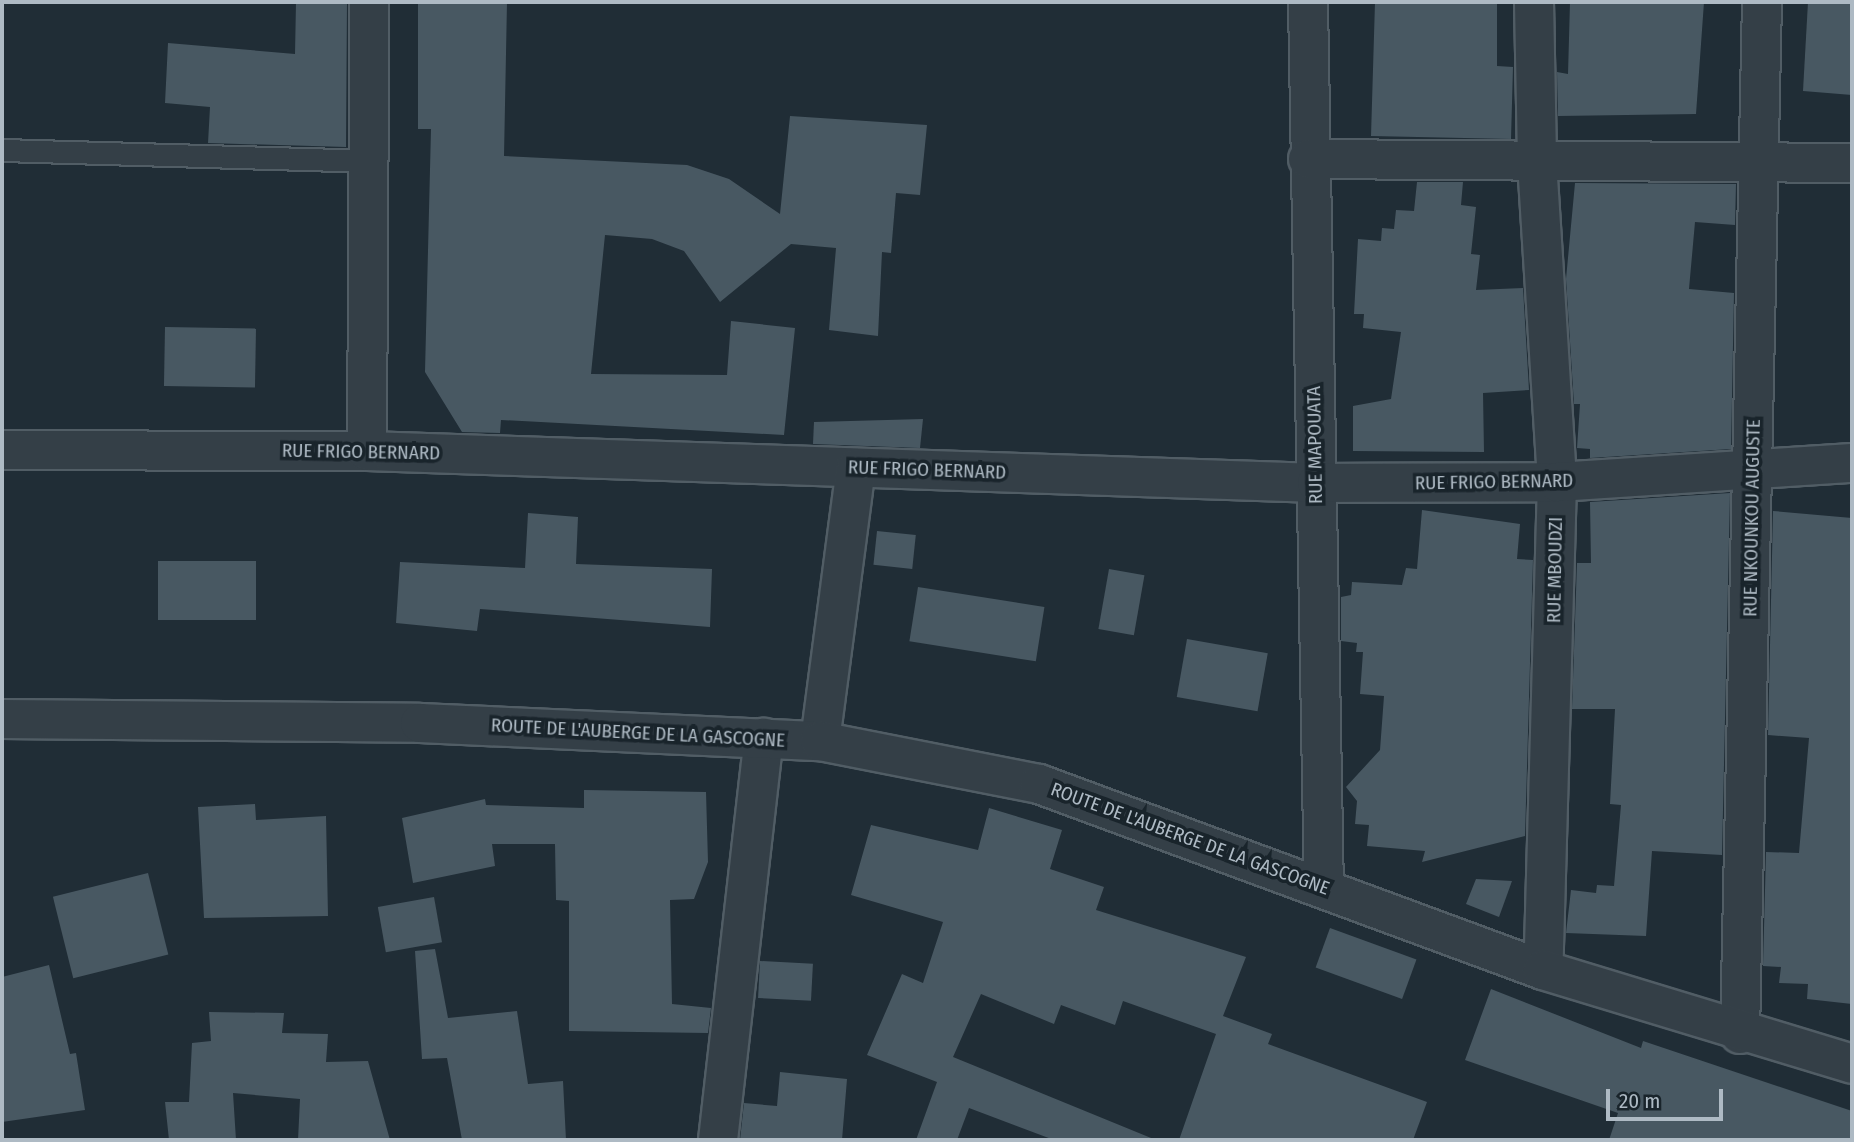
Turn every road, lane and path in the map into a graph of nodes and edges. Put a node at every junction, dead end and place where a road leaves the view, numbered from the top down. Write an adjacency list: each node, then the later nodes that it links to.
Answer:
1 (369, 2): 7 (street)
2 (1308, 2): 6 (street, RUE MAPOUATA)
3 (1534, 2): 8 (street, RUE MBOUDZI)
4 (1762, 2): 9 (street, RUE NKOUNKOU AUGUSTE)
5 (2, 150): 7 (lane)
6 (1308, 159): 8 (street); 17 (street, RUE MAPOUATA)
7 (367, 161): 12 (street)
8 (1537, 162): 9 (street); 16 (street, RUE MBOUDZI)
9 (1762, 162): 10 (street); 15 (street, RUE NKOUNKOU AUGUSTE)
10 (1852, 163)
11 (2, 450): 12 (street, RUE FRIGO BERNARD)
12 (367, 451): 14 (street, RUE FRIGO BERNARD)
13 (1852, 463): 15 (street, RUE FRIGO BERNARD)
14 (856, 468): 17 (street, RUE FRIGO BERNARD); 20 (street)
15 (1753, 470): 16 (street, RUE FRIGO BERNARD); 23 (street, RUE NKOUNKOU AUGUSTE)
16 (1557, 482): 17 (street, RUE FRIGO BERNARD); 22 (street, RUE MBOUDZI)
17 (1317, 483): 21 (street, RUE MAPOUATA)
18 (2, 719): 19 (street, ROUTE DE L'AUBERGE DE LA GASCOGNE)
19 (764, 738): 20 (street, ROUTE DE L'AUBERGE DE LA GASCOGNE); 25 (street)
20 (820, 741): 21 (street, ROUTE DE L'AUBERGE DE LA GASCOGNE)
21 (1324, 888): 22 (street, ROUTE DE L'AUBERGE DE LA GASCOGNE)
22 (1543, 970): 23 (street, ROUTE DE L'AUBERGE DE LA GASCOGNE)
23 (1740, 1034): 24 (street, ROUTE DE L'AUBERGE DE LA GASCOGNE)
24 (1852, 1064)
25 (718, 1140)

